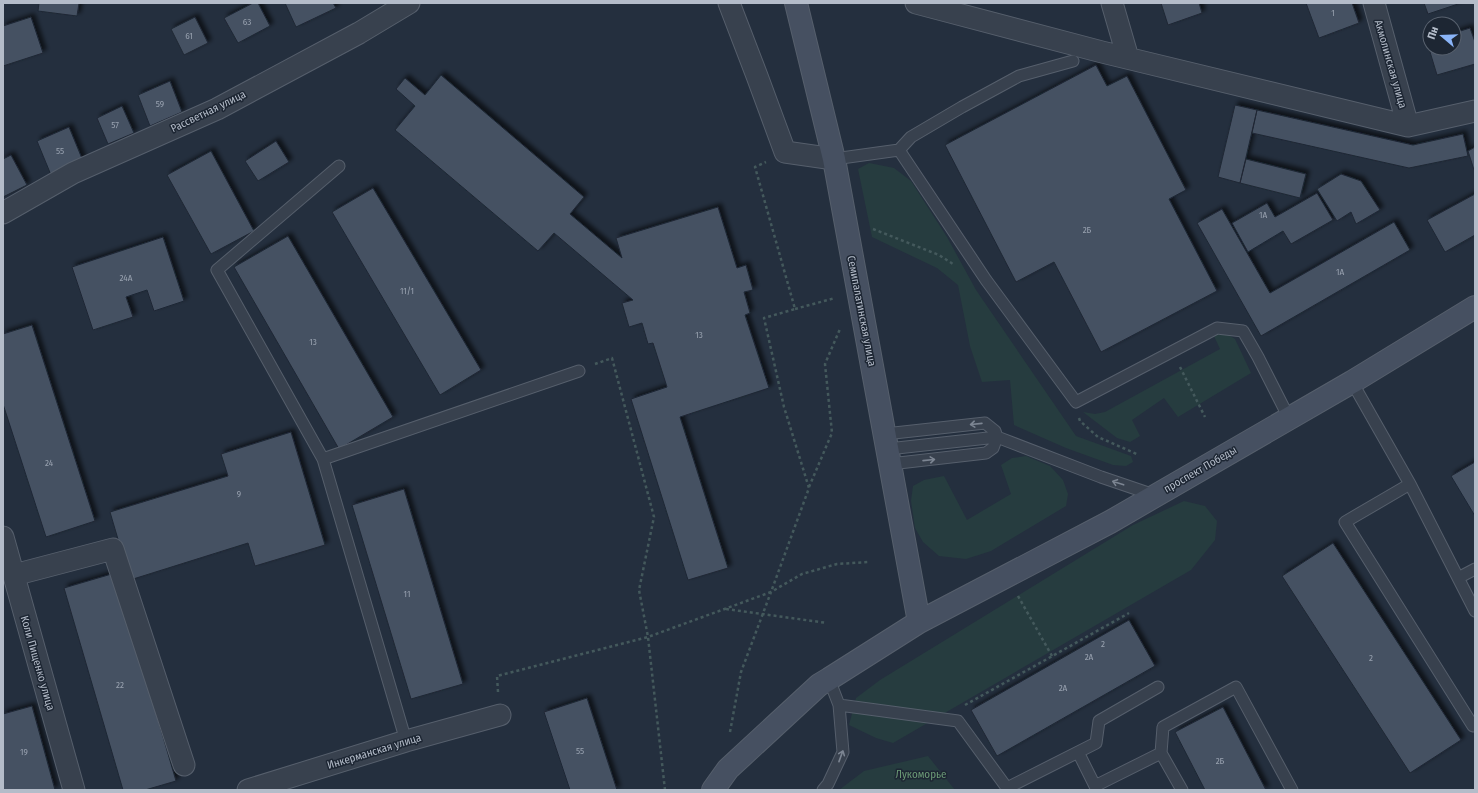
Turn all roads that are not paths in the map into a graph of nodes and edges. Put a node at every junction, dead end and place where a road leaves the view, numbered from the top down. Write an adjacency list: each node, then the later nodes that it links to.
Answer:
1 (409, 3): 14 (street, Рассветная улица)
2 (729, 3): 12 (street)
3 (796, 3): 12 (main road, Семипалатинская улица)
4 (916, 3): 7 (street)
5 (1112, 3): 7 (street)
6 (1374, 3): 10 (street, Акмолинская улица)
7 (1128, 58): 10 (street)
8 (1073, 61): 11 (lane)
9 (1475, 111): 10 (street)
10 (1408, 126)
11 (899, 150): 12 (lane); 18 (lane)
12 (834, 159): 20 (main road, Семипалатинская улица)
13 (339, 166): 21 (lane)
14 (3, 213)
15 (1475, 307): 17 (main road, проспект Победы)
16 (579, 371): 21 (lane)
17 (1352, 382): 18 (main road, проспект Победы); 22 (lane)
18 (1289, 418): 23 (main road, проспект Победы)
19 (997, 437): 20 (lane); 20 (lane, one-way to 20); 23 (lane, one-way to 19)
20 (888, 449): 29 (main road, Семипалатинская улица)
21 (323, 459): 35 (lane)
22 (1410, 484): 27 (lane); 34 (lane)
23 (1155, 495): 29 (main road, проспект Победы)
24 (3, 537): 26 (street, Коли Пищенко улица)
25 (1475, 568): 27 (lane)
26 (14, 575): 38 (street); 39 (street, Коли Пищенко улица)
27 (1458, 578): 28 (lane)
28 (1475, 611)
29 (919, 622): 30 (main road, проспект Победы)
30 (829, 679): 32 (lane); 41 (main road, проспект Победы)
31 (1158, 687): 36 (lane)
32 (839, 706): 36 (lane); 42 (lane, one-way to 32)
33 (500, 715): 35 (street, Инкерманская улица)
34 (1473, 726)
35 (406, 741): 40 (street, Инкерманская улица)
36 (1078, 752): 37 (lane)
37 (1162, 753): 43 (lane); 44 (lane)
38 (184, 765)
39 (74, 790)
40 (248, 790)
41 (713, 790)
42 (823, 790)
43 (1182, 790)
44 (1292, 790)

